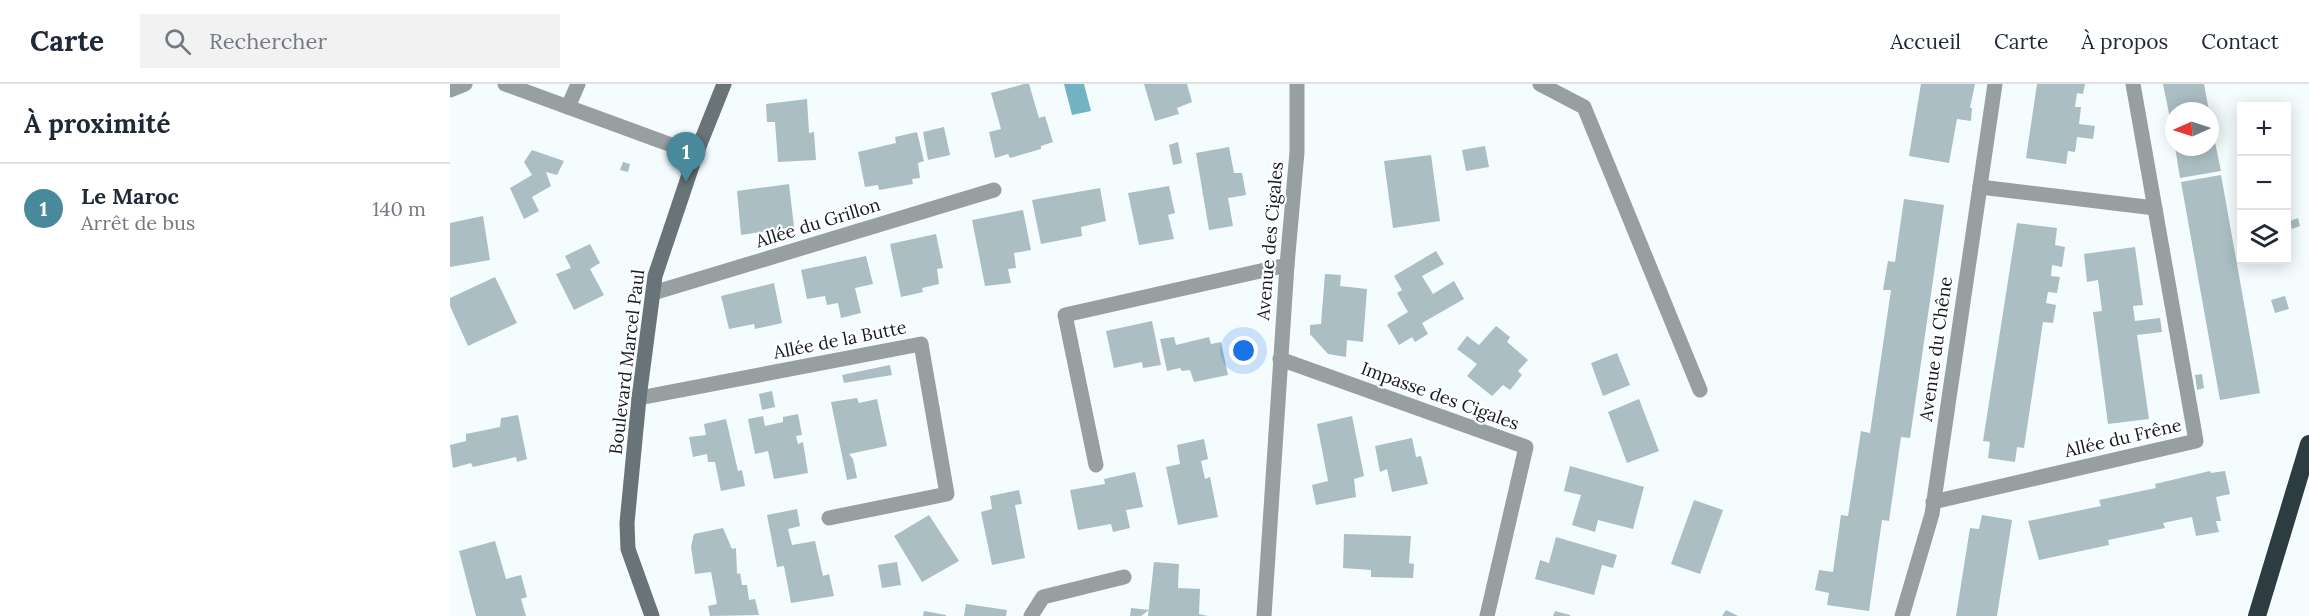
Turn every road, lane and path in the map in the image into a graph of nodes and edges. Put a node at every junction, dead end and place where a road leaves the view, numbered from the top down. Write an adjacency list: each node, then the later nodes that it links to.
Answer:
1 (465, 84): 9 (street)
2 (505, 84): 10 (street)
3 (578, 84): 10 (street)
4 (724, 84): 11 (street, Boulevard Marcel Paul)
5 (1297, 84): 15 (street, Avenue des Cigales)
6 (1540, 84): 18 (street)
7 (1995, 84): 12 (street, Avenue du Chêne)
8 (2133, 84): 14 (street, Allée du Frêne)
9 (450, 90)
10 (568, 107): 11 (street)
11 (696, 154): 16 (street, Boulevard Marcel Paul)
12 (1980, 187): 14 (street); 22 (street, Avenue du Chêne)
13 (994, 190): 16 (street, Allée du Grillon)
14 (2155, 208): 22 (street, Allée du Frêne)
15 (1287, 265): 17 (street, Avenue des Cigales); 21 (street)
16 (653, 293): 19 (street, Boulevard Marcel Paul)
17 (1280, 359): 27 (street, Avenue des Cigales); 28 (street, Impasse des Cigales)
18 (1700, 390)
19 (639, 398): 23 (street, Allée de la Butte); 25 (street, Boulevard Marcel Paul)
20 (2309, 444): 30 (highway)
21 (1096, 465)
22 (1933, 502): 29 (street, Avenue du Chêne)
23 (829, 518)
24 (1124, 577): 26 (street)
25 (652, 616)
26 (1031, 616)
27 (1264, 616)
28 (1487, 616)
29 (1902, 616)
30 (2257, 616)

